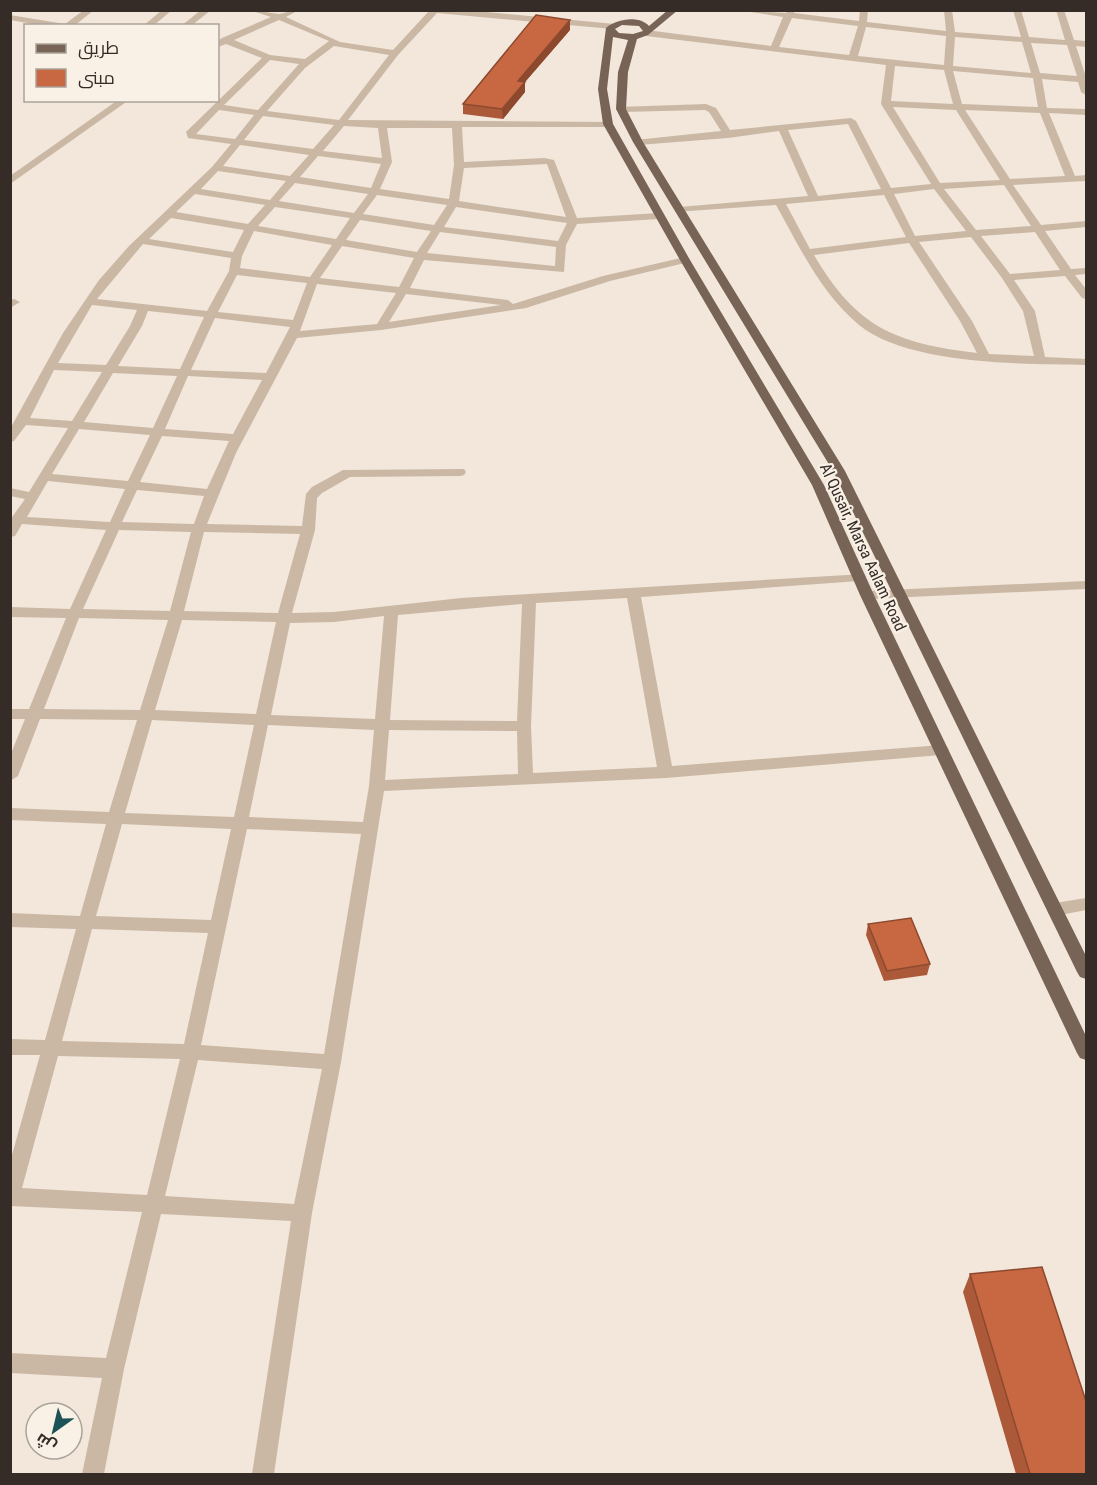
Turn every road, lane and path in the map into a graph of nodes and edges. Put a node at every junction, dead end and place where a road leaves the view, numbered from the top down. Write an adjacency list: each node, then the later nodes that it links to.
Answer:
1 (90, 10): 17 (street)
2 (168, 10): 18 (street)
3 (207, 10): 19 (street)
4 (253, 10): 15 (street)
5 (295, 10): 15 (street)
6 (674, 10): 22 (main road)
7 (741, 10): 13 (street)
8 (864, 10): 20 (street)
9 (948, 10): 23 (street)
10 (1017, 10): 26 (street)
11 (1060, 10): 28 (street)
12 (432, 11): 21 (street); 31 (street)
13 (790, 14): 20 (street); 30 (street)
14 (10, 17): 16 (street)
15 (279, 17): 25 (street); 27 (street)
16 (51, 24)
17 (71, 24)
18 (150, 24)
19 (188, 24)
20 (863, 24): 23 (street); 33 (street)
21 (611, 28): 22 (main road); 24 (main road); 49 (main road, Al Qusair, Marsa Aalam Road)
22 (647, 32): 24 (main road); 30 (street)
23 (951, 34): 26 (street); 36 (street)
24 (633, 37): 44 (main road)
25 (223, 39): 32 (street)
26 (1026, 40): 28 (street); 37 (street)
27 (333, 43): 31 (street); 34 (street)
28 (1072, 44): 29 (street); 38 (street)
29 (1086, 44)
30 (774, 48): 33 (street)
31 (395, 53): 48 (street)
32 (268, 57): 34 (street); 43 (street)
33 (853, 58): 35 (street)
34 (304, 62): 47 (street)
35 (891, 63): 36 (street); 41 (street)
36 (948, 68): 37 (street); 42 (street)
37 (1037, 77): 38 (street); 45 (street)
38 (1085, 80): 39 (street)
39 (1086, 92)
40 (122, 102): 63 (street)
41 (886, 104): 42 (street); 65 (street)
42 (958, 106): 45 (street); 64 (street)
43 (217, 107): 47 (street); 55 (street)
44 (621, 109): 53 (street); 54 (main road, Al Qusair, Marsa Aalam Road)
45 (1042, 110): 46 (street); 61 (street)
46 (1086, 112)
47 (262, 114): 48 (street); 55 (street)
48 (341, 123): 50 (street); 56 (street)
49 (608, 124): 51 (street); 76 (main road, Al Qusair, Marsa Aalam Road)
50 (382, 125): 51 (street); 57 (street)
51 (457, 126): 58 (street)
52 (783, 129): 53 (street); 68 (street); 69 (street)
53 (728, 135): 54 (street)
54 (638, 142): 73 (main road, Al Qusair, Marsa Aalam Road)
55 (238, 143): 56 (street); 59 (street)
56 (316, 152): 57 (street); 62 (street)
57 (387, 162): 66 (street)
58 (459, 165): 72 (street); 77 (street)
59 (216, 168): 62 (street); 67 (street)
60 (1086, 177): 61 (street)
61 (1071, 178): 64 (street)
62 (292, 179): 66 (street); 71 (street)
63 (10, 181)
64 (1007, 183): 65 (street); 79 (street)
65 (937, 186): 68 (street); 82 (street)
66 (375, 190): 72 (street); 75 (street)
67 (194, 191): 71 (street); 74 (street)
68 (889, 192): 69 (street); 83 (street)
69 (814, 200): 70 (street)
70 (779, 201): 73 (street); 87 (street)
71 (271, 204): 75 (street); 80 (street)
72 (453, 204): 77 (street); 81 (street)
73 (679, 210): 131 (main road, Al Qusair, Marsa Aalam Road)
74 (168, 214): 80 (street); 84 (street)
75 (357, 216): 81 (street); 85 (street)
76 (659, 216): 77 (street); 90 (main road, Al Qusair, Marsa Aalam Road)
77 (573, 221): 86 (street)
78 (1086, 224): 79 (street)
79 (1037, 228): 82 (street); 94 (street)
80 (250, 229): 85 (street); 88 (street)
81 (439, 229): 86 (street); 89 (street)
82 (974, 235): 83 (street); 95 (street)
83 (912, 239): 87 (street); 106 (street)
84 (143, 241): 88 (street); 100 (street)
85 (337, 243): 89 (street); 96 (street)
86 (561, 245): 91 (street)
87 (808, 252): 106 (street)
88 (237, 256): 92 (street)
89 (420, 256): 91 (street); 97 (street)
90 (685, 261): 98 (street); 129 (main road, Al Qusair, Marsa Aalam Road)
91 (560, 270): 98 (street)
92 (234, 271): 96 (street); 103 (street)
93 (1086, 271): 94 (street)
94 (1068, 273): 95 (street); 99 (street)
95 (1007, 277): 107 (street)
96 (313, 280): 97 (street); 105 (street)
97 (404, 290): 101 (street); 104 (street)
98 (564, 291): 101 (street)
99 (1086, 296)
100 (89, 301): 102 (street); 109 (street)
101 (526, 305): 104 (street)
102 (144, 306): 103 (street); 110 (street)
103 (211, 314): 105 (street); 111 (street)
104 (381, 327): 105 (street)
105 (296, 330): 112 (street)
106 (985, 357): 107 (street)
107 (1040, 359): 108 (street)
108 (1086, 362)
109 (51, 366): 110 (street); 113 (street)
110 (110, 370): 111 (street); 114 (street)
111 (186, 374): 112 (street); 115 (street)
112 (270, 377): 117 (street)
113 (24, 421): 114 (street); 116 (street)
114 (75, 426): 115 (street); 119 (street)
115 (158, 433): 117 (street); 120 (street)
116 (10, 438)
117 (238, 438): 122 (street)
118 (460, 472): 127 (street)
119 (44, 477): 120 (street); 123 (street)
120 (132, 485): 122 (street); 125 (street)
121 (10, 492): 123 (street)
122 (212, 493): 126 (street)
123 (32, 496): 124 (street)
124 (17, 520): 125 (street); 128 (street)
125 (113, 526): 126 (street); 137 (street)
126 (198, 529): 127 (street); 138 (street)
127 (308, 531): 139 (street)
128 (10, 533)
129 (859, 577): 132 (street); 133 (main road, Al Qusair, Marsa Aalam Road)
130 (1086, 585): 131 (street)
131 (900, 592): 133 (street); 156 (main road, Al Qusair, Marsa Aalam Road)
132 (633, 593): 134 (street); 147 (street)
133 (867, 595): 146 (main road, Al Qusair, Marsa Aalam Road)
134 (529, 600): 135 (street); 145 (street)
135 (391, 610): 139 (street); 144 (street)
136 (10, 612): 137 (street)
137 (74, 614): 138 (street); 141 (street)
138 (177, 615): 139 (street); 142 (street)
139 (284, 618): 143 (street)
140 (10, 714): 141 (street)
141 (33, 715): 142 (street); 148 (street)
142 (145, 715): 143 (street); 152 (street)
143 (262, 722): 144 (street); 153 (street)
144 (384, 725): 145 (street); 150 (street)
145 (524, 726): 149 (street)
146 (941, 750): 147 (street); 164 (main road, Al Qusair, Marsa Aalam Road)
147 (666, 772): 149 (street)
148 (10, 776)
149 (526, 780): 150 (street)
150 (378, 786): 154 (street)
151 (10, 814): 152 (street)
152 (115, 819): 153 (street); 158 (street)
153 (240, 822): 154 (street); 159 (street)
154 (370, 828): 165 (street)
155 (1086, 904): 156 (street)
156 (1055, 909): 160 (main road, Al Qusair, Marsa Aalam Road)
157 (10, 920): 158 (street)
158 (86, 922): 159 (street); 162 (street)
159 (218, 927): 163 (street)
160 (1086, 972)
161 (10, 1047): 162 (street)
162 (52, 1048): 163 (street); 166 (street)
163 (191, 1052): 165 (street); 167 (street)
164 (1086, 1053)
165 (332, 1062): 168 (street)
166 (10, 1196): 167 (street)
167 (152, 1204): 168 (street); 170 (street)
168 (302, 1213): 172 (street)
169 (10, 1363): 170 (street)
170 (114, 1369): 171 (street)
171 (93, 1474)
172 (263, 1474)

